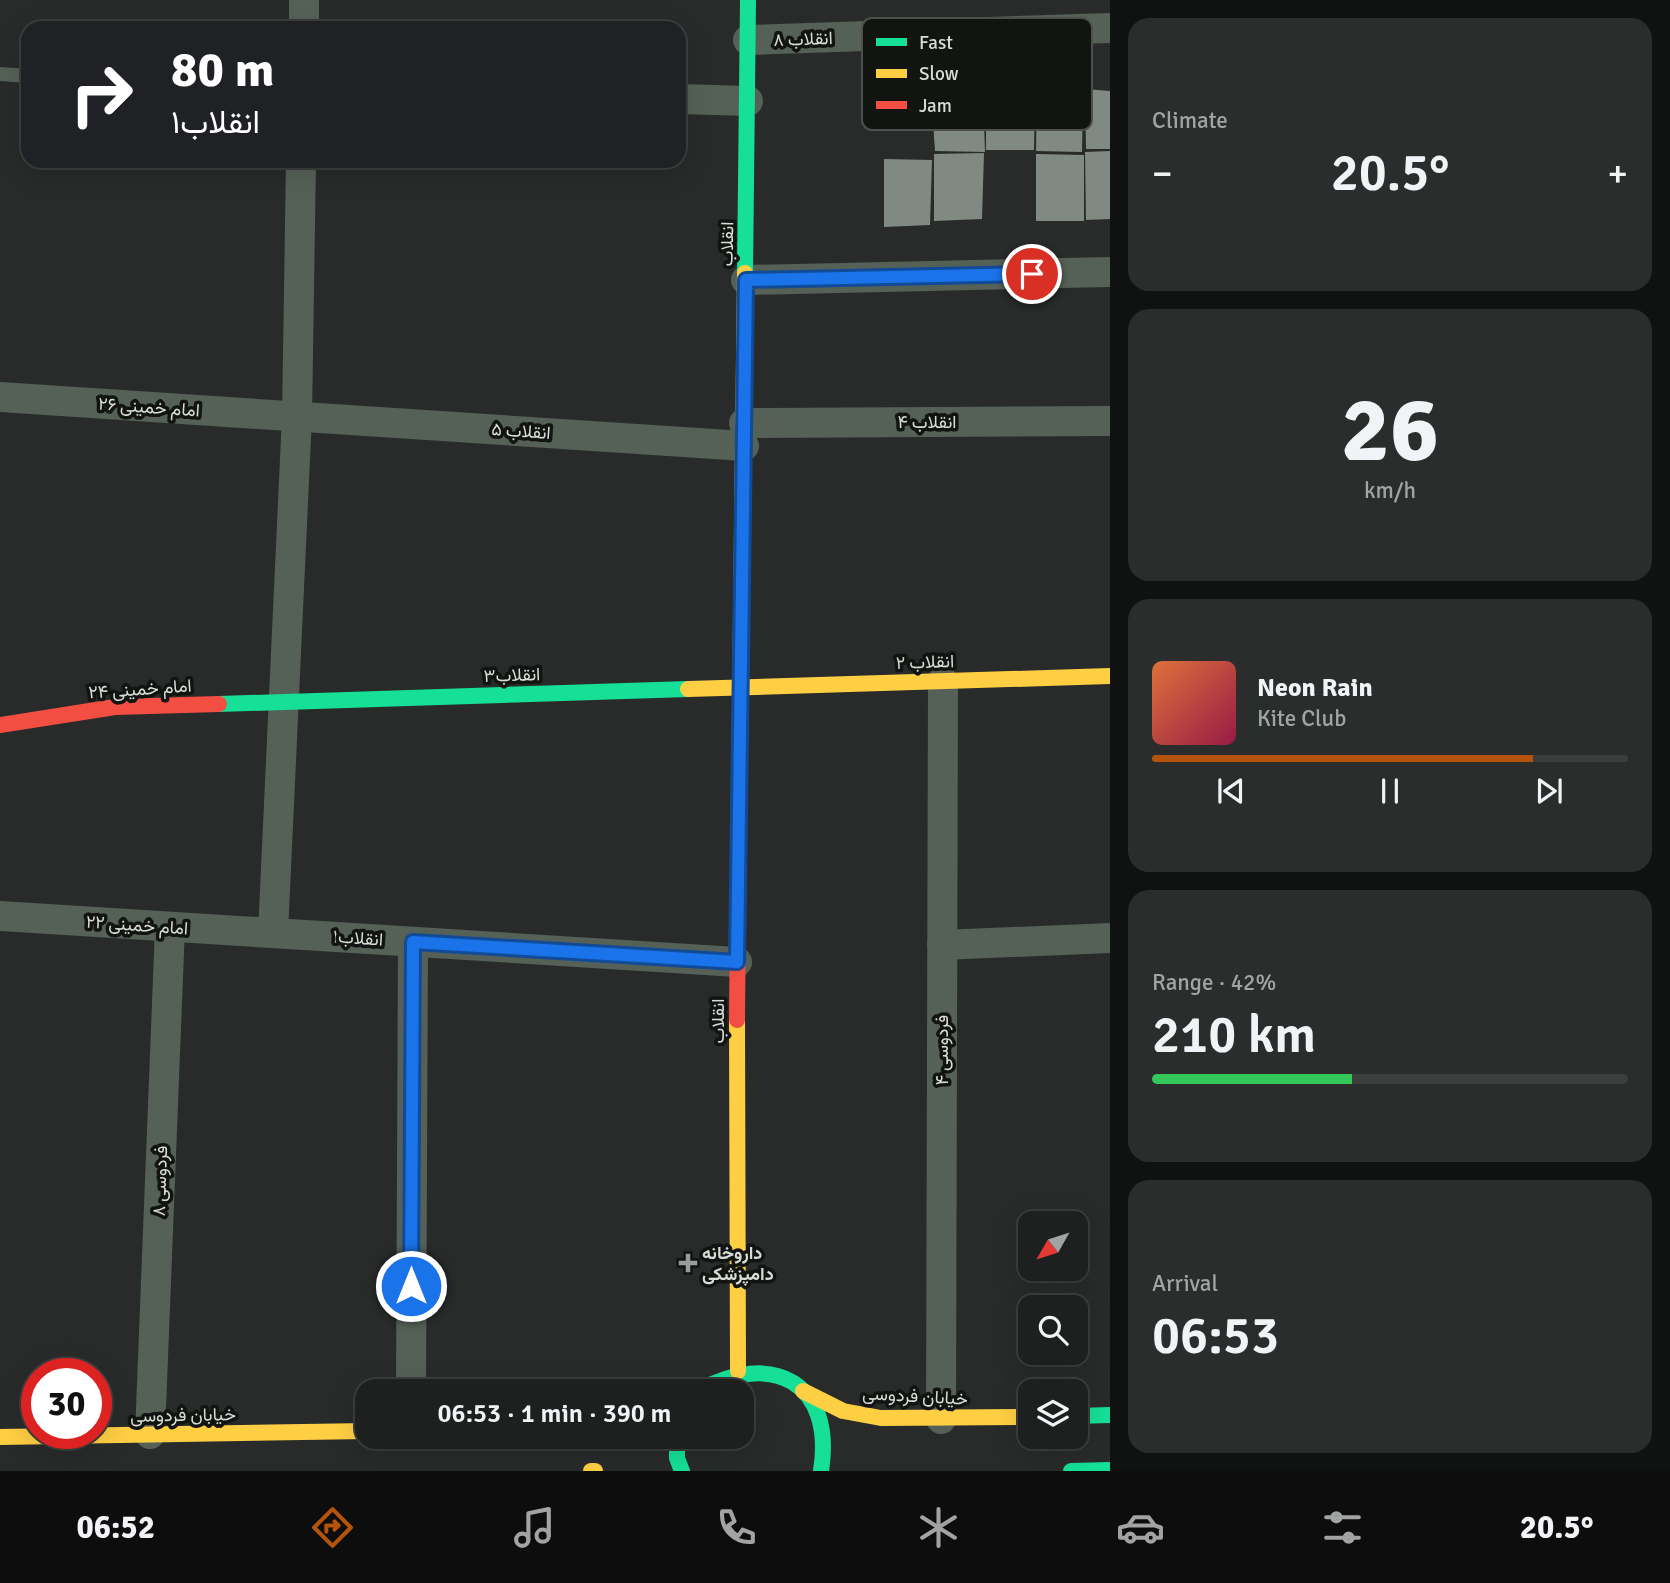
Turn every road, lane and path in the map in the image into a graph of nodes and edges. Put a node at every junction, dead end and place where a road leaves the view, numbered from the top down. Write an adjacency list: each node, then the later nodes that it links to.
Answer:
1 (304, 0): 3 (street)
2 (748, 0): 7 (street, انقلاب)
3 (304, 21)
4 (1110, 28): 5 (street, انقلاب ۸)
5 (1092, 29)
6 (862, 36): 7 (street, انقلاب ۸)
7 (748, 40): 11 (street, انقلاب)
8 (0, 74): 9 (lane)
9 (21, 76)
10 (686, 99): 11 (street)
11 (748, 101): 14 (street, انقلاب)
12 (301, 168): 16 (street)
13 (1110, 272): 14 (street)
14 (746, 280): 18 (street, انقلاب)
15 (0, 397): 16 (street, امام خمینی ۲۶)
16 (297, 416): 18 (street, انقلاب ۵); 22 (street)
17 (1110, 421): 18 (street, انقلاب ۴)
18 (744, 434): 21 (street, انقلاب)
19 (1110, 676): 20 (street, انقلاب ۲)
20 (943, 681): 21 (street, انقلاب ۲); 29 (street, فردوسی ۴)
21 (741, 687): 22 (street, انقلاب۳); 30 (street, انقلاب)
22 (284, 702): 23 (street, امام خمینی ۲۴); 26 (street)
23 (0, 724)
24 (0, 916): 25 (street, امام خمینی ۲۲)
25 (170, 927): 26 (street, امام خمینی ۲۲); 40 (street, فردوسی ۸)
26 (273, 933): 28 (street, انقلاب۱)
27 (1110, 938): 29 (street)
28 (413, 942): 30 (street, انقلاب۱); 32 (street)
29 (942, 945): 38 (street, فردوسی ۴)
30 (737, 962): 31 (street, انقلاب)
31 (738, 1371): 33 (street); 34 (street, خیابان فردوسی)
32 (411, 1379)
33 (715, 1379)
34 (803, 1391): 38 (street, خیابان فردوسی); 45 (street)
35 (1110, 1415): 36 (street)
36 (1088, 1416)
37 (1018, 1417): 38 (street, خیابان فردوسی)
38 (942, 1419)
39 (355, 1431): 40 (street, خیابان فردوسی)
40 (150, 1434): 41 (street, خیابان فردوسی)
41 (0, 1437)
42 (677, 1449): 44 (street)
43 (1110, 1470): 46 (street)
44 (682, 1471)
45 (821, 1471)
46 (1071, 1471)

